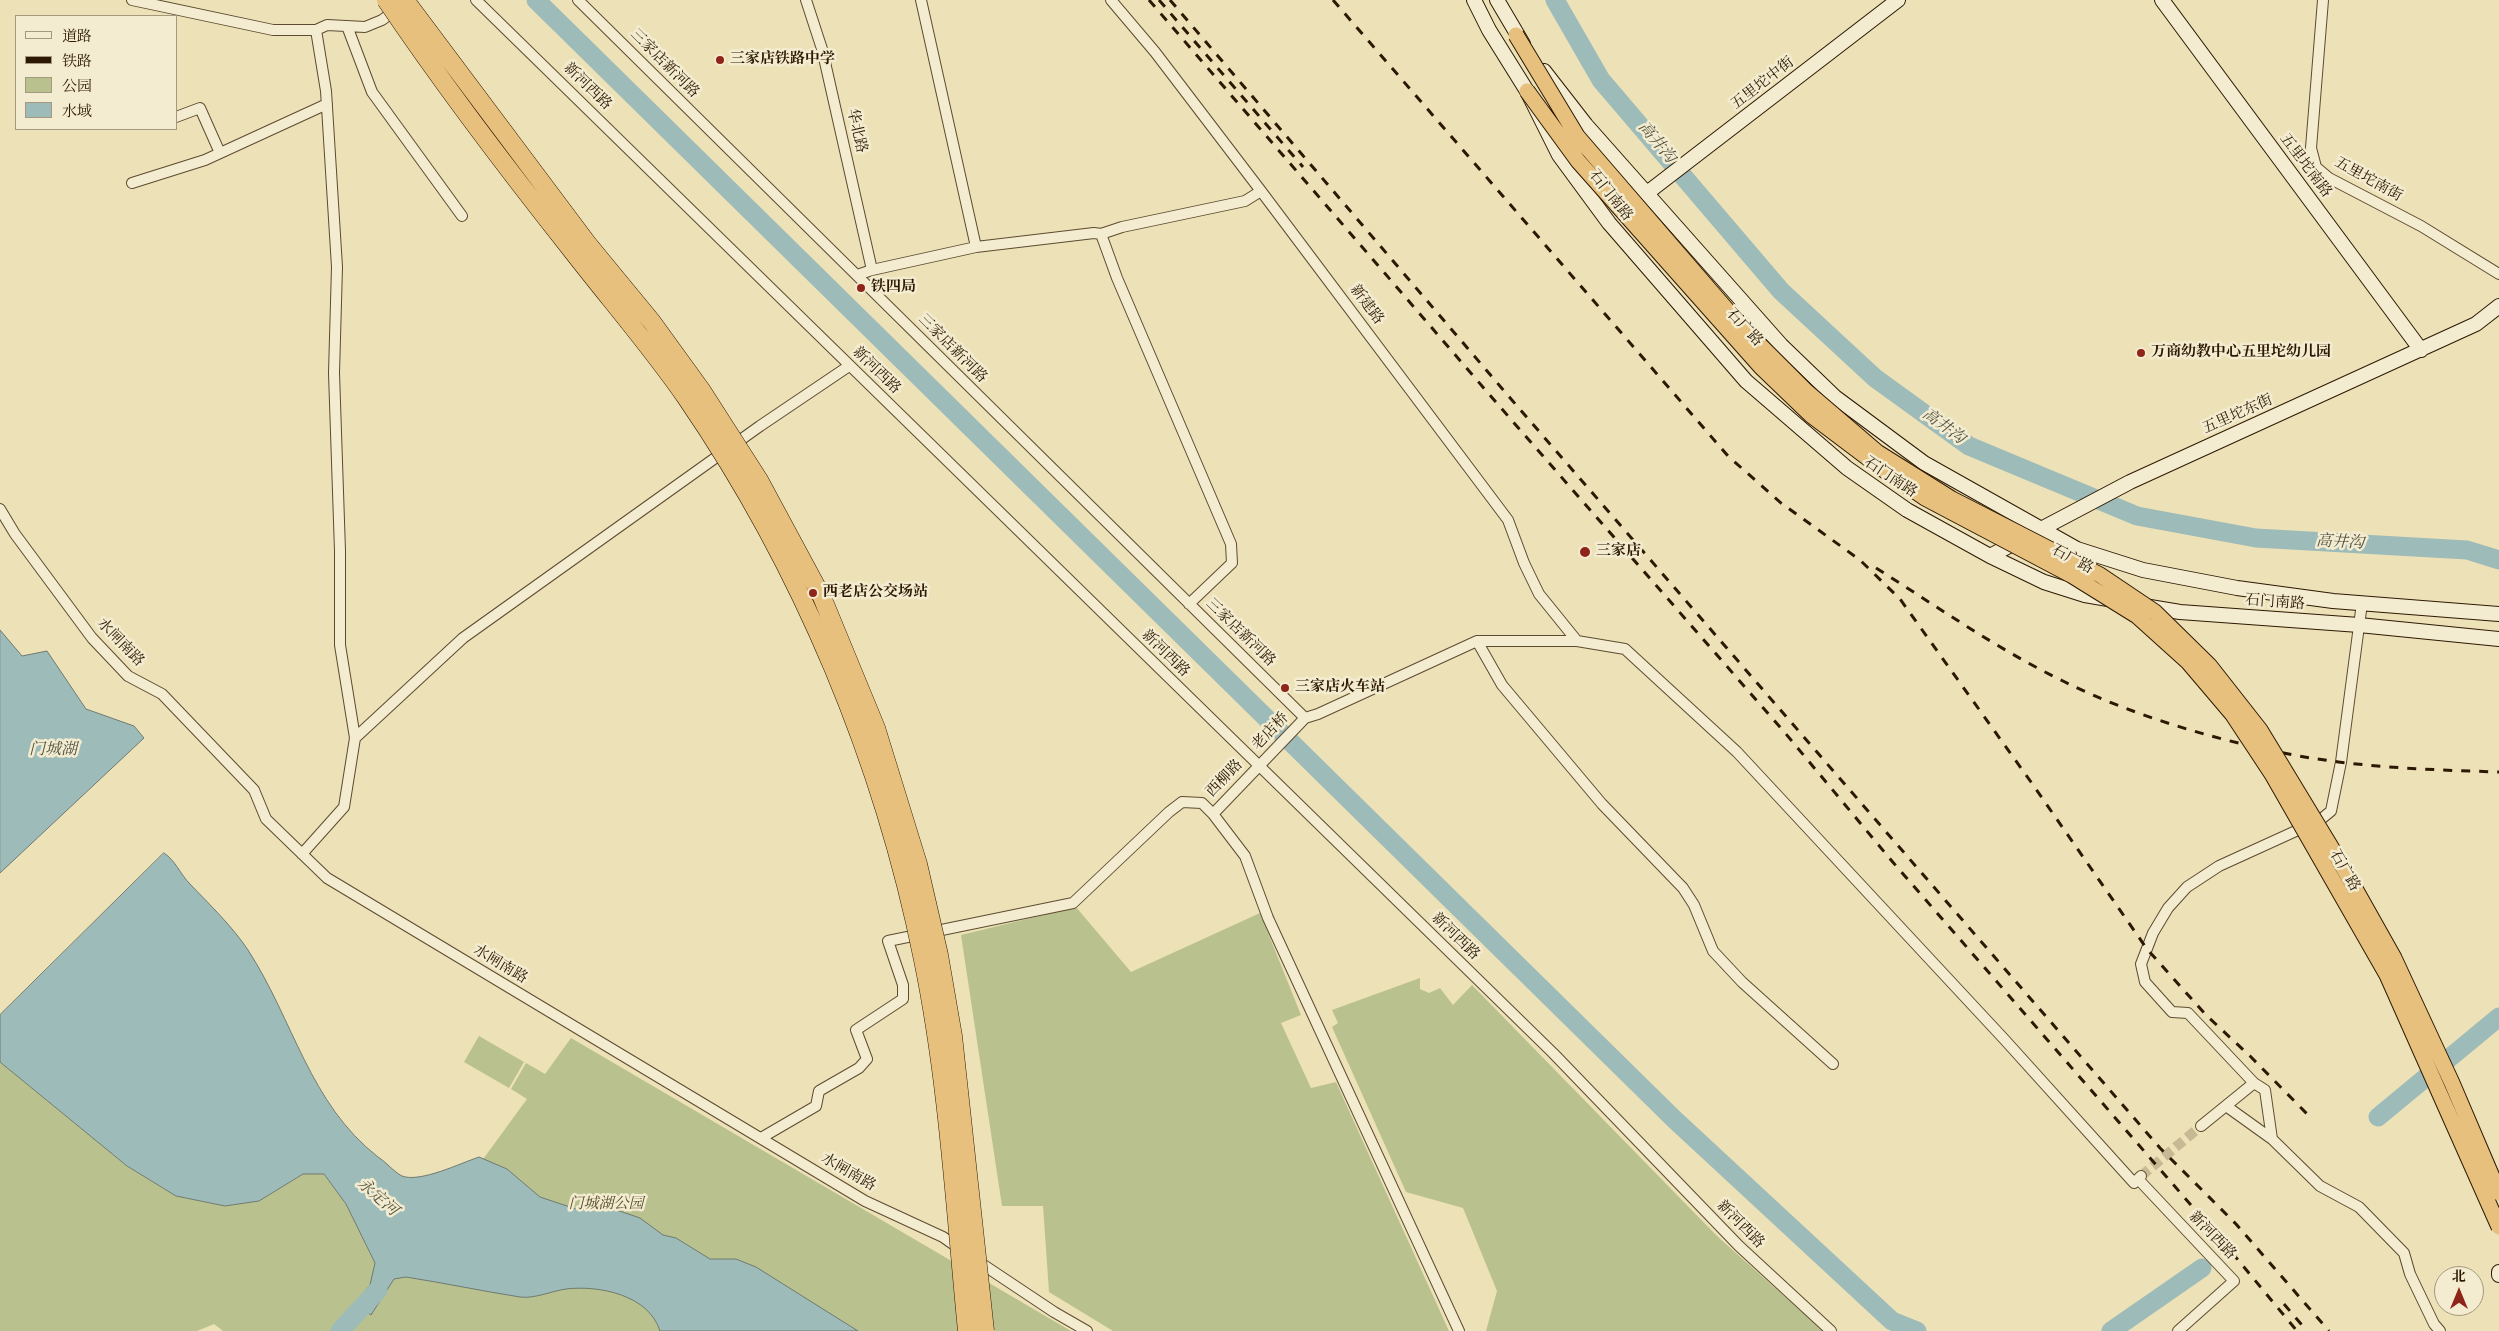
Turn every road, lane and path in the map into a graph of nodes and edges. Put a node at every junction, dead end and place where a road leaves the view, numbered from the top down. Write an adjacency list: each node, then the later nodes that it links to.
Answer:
1 (132, 0): 16 (street)
2 (386, 0): 57 (highway, bridge)
3 (406, 0): 58 (highway, bridge)
4 (410, 0): 15 (street)
5 (476, 0): 33 (street, 新河西路)
6 (578, 0): 30 (street, 三家店新河路)
7 (806, 0): 28 (street, 华北路)
8 (921, 0): 27 (street)
9 (1111, 0): 23 (street, 新建路)
10 (1474, 0): 18 (main road, 石门南路)
11 (1498, 0): 17 (main road, 石门南路)
12 (1898, 0): 24 (main road, 五里坨中街)
13 (2162, 0): 32 (main road, 五里坨南路)
14 (2323, 0): 29 (street, 五里坨南街)
15 (347, 26): 16 (street); 25 (street)
16 (316, 30): 19 (street)
17 (1516, 35): 24 (main road, 石门南路); 55 (main road, 石广路, bridge)
18 (1527, 91): 36 (main road, 石门南路); 56 (main road, 石广路, bridge)
19 (327, 104): 21 (street); 45 (street)
20 (178, 116): 21 (street)
21 (220, 153): 22 (street)
22 (132, 183)
23 (1261, 191): 26 (street); 42 (street, 新建路)
24 (1647, 193): 35 (main road, 石门南路)
25 (462, 216)
26 (1101, 234): 27 (street); 38 (street)
27 (976, 247): 28 (street)
28 (872, 270): 30 (street)
29 (2499, 274)
30 (857, 276): 38 (street, 三家店新河路)
31 (2499, 306): 32 (main road, 五里坨东街)
32 (2422, 350): 35 (main road, 五里坨东街)
33 (849, 366): 45 (street); 46 (street, 新河西路)
34 (0, 509): 48 (street, 水闸南路)
35 (2042, 530): 36 (main road, 五里坨东街); 37 (main road, 石门南路)
36 (1990, 556): 40 (main road, 石门南路)
37 (2362, 603): 39 (main road, 石门南路); 40 (street)
38 (1189, 604): 44 (street, 三家店新河路)
39 (2499, 614)
40 (2359, 625): 41 (main road, 石门南路); 50 (street)
41 (2499, 639)
42 (1577, 640): 43 (street); 62 (street, 新河西路)
43 (1477, 641): 44 (street); 49 (street)
44 (1305, 718): 46 (street, 老店桥)
45 (354, 738): 48 (street)
46 (1259, 766): 47 (street, 西柳路); 61 (street, 新河西路)
47 (1213, 814): 53 (street); 60 (street)
48 (302, 854): 53 (street, 水闸南路)
49 (1833, 1064)
50 (2254, 1083): 51 (street); 54 (street)
51 (2226, 1106): 52 (street); 54 (street)
52 (2201, 1126)
53 (760, 1138): 59 (street, 水闸南路)
54 (2272, 1139): 63 (street)
55 (2499, 1193)
56 (2499, 1228)
57 (967, 1331)
58 (985, 1331)
59 (1087, 1331)
60 (1459, 1331)
61 (1832, 1331)
62 (2178, 1331)
63 (2440, 1331)

